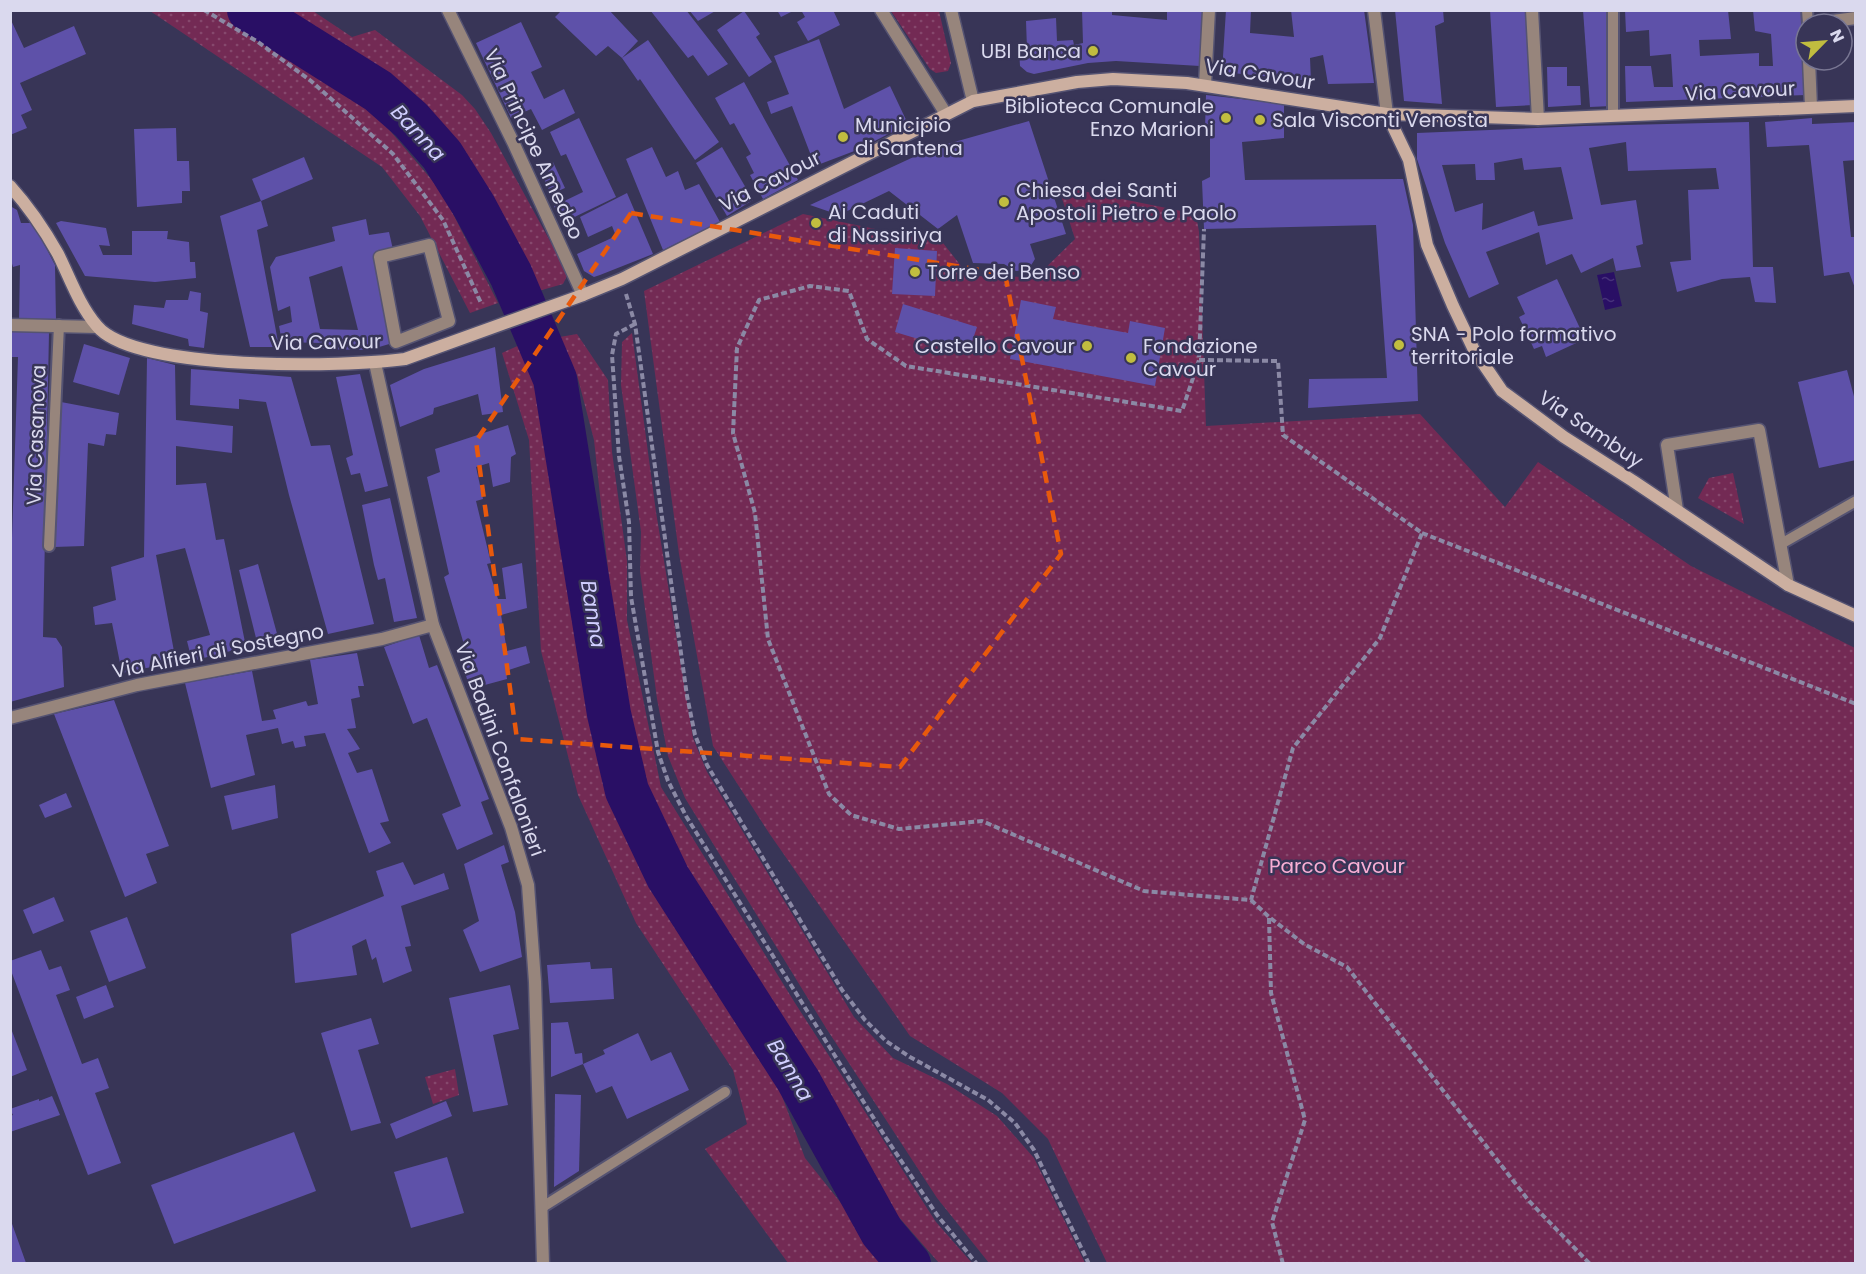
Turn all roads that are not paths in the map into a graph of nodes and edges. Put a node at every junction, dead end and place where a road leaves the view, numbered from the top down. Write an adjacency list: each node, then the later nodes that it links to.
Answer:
1 (448, 10): 18 (street, Via Principe Amedeo)
2 (881, 10): 13 (street)
3 (951, 10): 10 (street)
4 (1209, 10): 9 (street)
5 (1374, 10): 14 (street)
6 (1532, 10): 16 (street)
7 (1613, 10): 15 (lane)
8 (1810, 72): 12 (street)
9 (1205, 85): 10 (street, Via Cavour); 14 (street, Via Cavour)
10 (973, 101): 13 (street, Via Cavour)
11 (1856, 106): 12 (street, Via Cavour)
12 (1811, 107): 15 (street, Via Cavour)
13 (946, 114): 18 (street, Via Cavour)
14 (1387, 114): 16 (street, Via Cavour); 25 (street, Via Sambuy)
15 (1613, 116): 16 (street, Via Cavour)
16 (1538, 119)
17 (10, 186): 22 (street, Via Cavour)
18 (578, 297): 23 (street, Via Cavour)
19 (449, 321): 19 (street)
20 (10, 325): 21 (street)
21 (59, 325): 22 (street); 27 (lane, Via Casanova)
22 (98, 327): 23 (street, Via Cavour)
23 (375, 363): 30 (street, Via Badini Confalonieri)
24 (1856, 501): 26 (lane)
25 (1677, 510): 26 (street); 28 (street, Via Sambuy)
26 (1781, 544): 28 (street)
27 (49, 546)
28 (1788, 585): 29 (street, Via Sambuy)
29 (1856, 616)
30 (433, 625): 31 (street, Via Alfieri di Sostegno); 33 (street, Via Badini Confalonieri)
31 (10, 718)
32 (725, 1092): 33 (lane)
33 (541, 1208): 34 (street, Via Badini Confalonieri)
34 (543, 1263)

